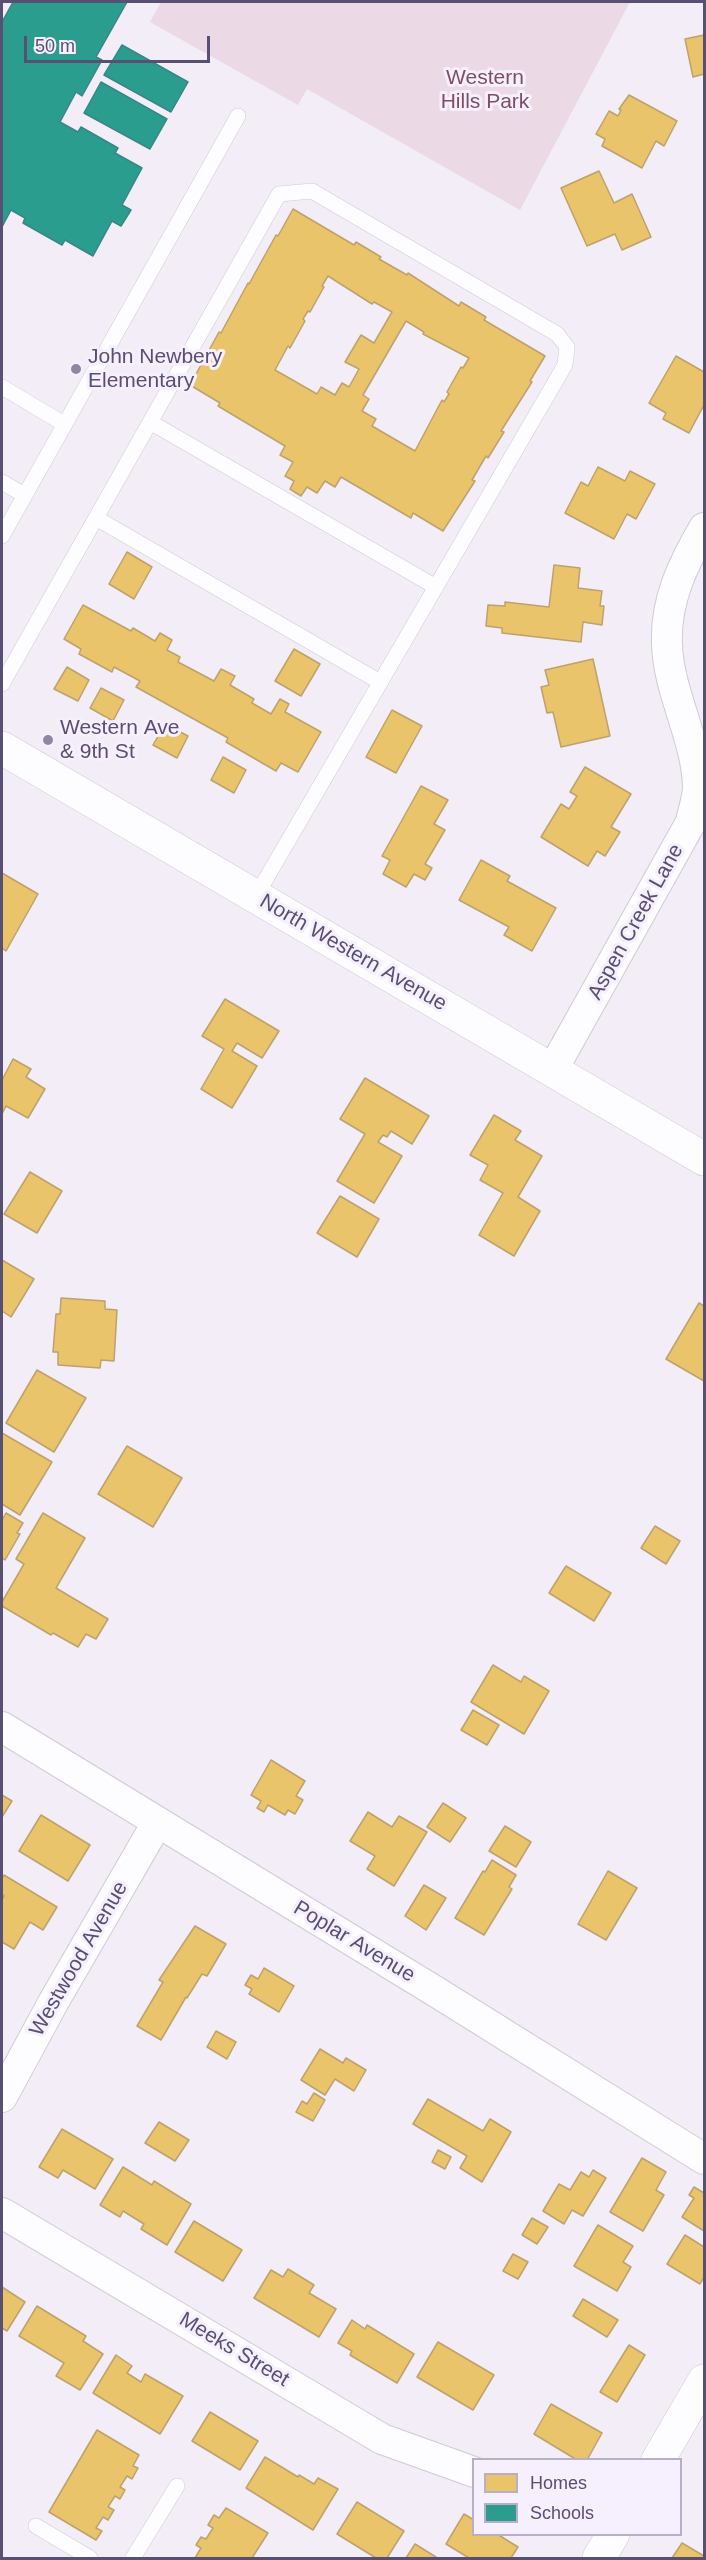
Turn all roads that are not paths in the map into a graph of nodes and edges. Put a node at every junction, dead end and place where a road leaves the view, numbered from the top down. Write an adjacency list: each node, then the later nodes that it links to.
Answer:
1 (238, 116): 4 (lane)
2 (2, 387): 4 (lane)
3 (150, 422): 7 (lane); 10 (lane); 10 (lane)
4 (64, 424): 6 (lane)
5 (2, 482): 6 (lane)
6 (24, 495): 9 (lane)
7 (96, 518): 11 (lane); 12 (lane)
8 (705, 528): 14 (street, Aspen Creek Lane)
9 (2, 536)
10 (436, 587): 11 (lane)
11 (380, 682): 15 (lane)
12 (2, 684)
13 (2, 748): 15 (main road, North Western Avenue)
14 (701, 788): 16 (street, Aspen Creek Lane)
15 (256, 897): 16 (main road, North Western Avenue)
16 (553, 1069): 17 (main road, North Western Avenue)
17 (705, 1159)
18 (2, 1727): 19 (street, Poplar Avenue)
19 (157, 1823): 20 (street, Westwood Avenue); 21 (street, Poplar Avenue)
20 (2, 2097)
21 (705, 2159)
22 (2, 2213): 25 (street, Meeks Street)
23 (705, 2381): 24 (main road)
24 (659, 2458)
25 (472, 2471)
26 (177, 2486): 29 (lane)
27 (36, 2526): 28 (lane)
28 (90, 2559)
29 (134, 2559)

